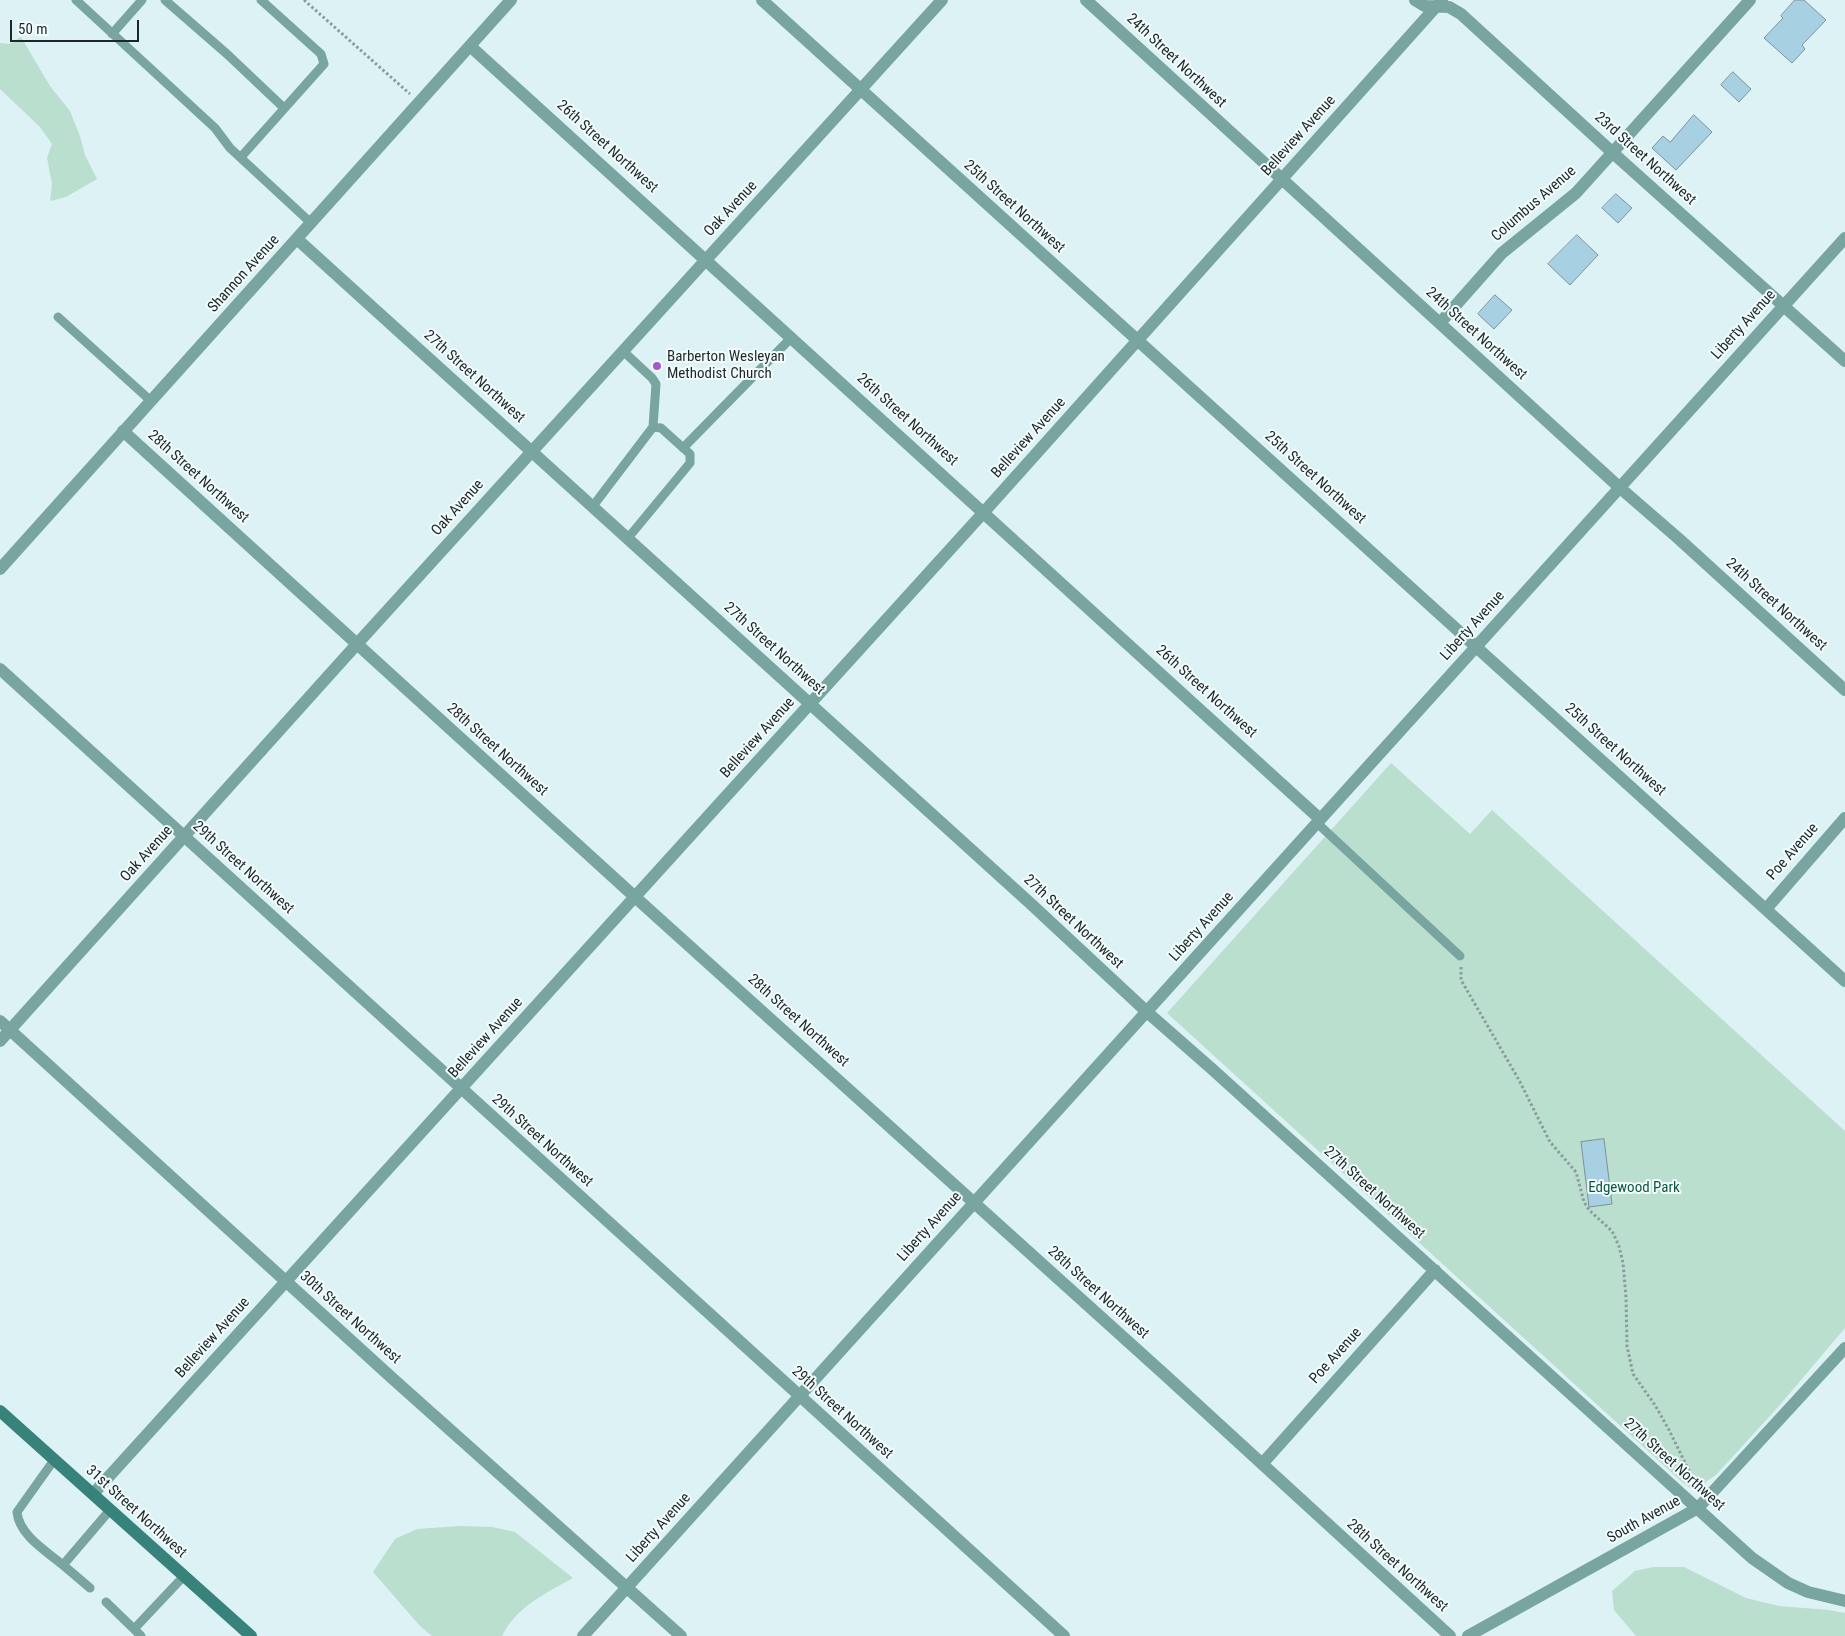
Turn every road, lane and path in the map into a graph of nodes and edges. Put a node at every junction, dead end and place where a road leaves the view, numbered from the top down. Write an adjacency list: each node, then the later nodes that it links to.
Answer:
1 (142, 0): 13 (lane)
2 (165, 0): 17 (lane)
3 (261, 0): 17 (lane)
4 (304, 0): 15 (path)
5 (511, 0): 14 (street, Shannon Avenue)
6 (762, 0): 16 (street, 25th Street Northwest)
7 (942, 0): 16 (street, Oak Avenue)
8 (1086, 0): 20 (street, 24th Street Northwest)
9 (1415, 0): 12 (street, 23rd Street Northwest)
10 (1750, 0): 18 (street, Columbus Avenue)
11 (82, 2): 13 (lane)
12 (1439, 3): 18 (street, 23rd Street Northwest); 20 (street, Belleview Avenue)
13 (112, 34): 19 (lane)
14 (470, 46): 21 (street, Shannon Avenue); 24 (street, 26th Street Northwest)
15 (405, 90)
16 (862, 90): 24 (street, Oak Avenue); 29 (street, 25th Street Northwest)
17 (284, 108): 19 (lane)
18 (1612, 153): 25 (street, 23rd Street Northwest); 27 (street, Columbus Avenue)
19 (241, 157): 21 (lane)
20 (1281, 180): 27 (street, 24th Street Northwest); 29 (street, Belleview Avenue)
21 (312, 223): 23 (street, Shannon Avenue)
22 (1845, 238): 25 (street, Liberty Avenue)
23 (297, 239): 32 (street, Shannon Avenue); 36 (street, 27th Street Northwest)
24 (706, 260): 28 (street, 26th Street Northwest); 30 (street, Oak Avenue)
25 (1784, 306): 31 (street, 23rd Street Northwest); 37 (street, Liberty Avenue)
26 (58, 317): 32 (lane)
27 (1440, 323): 37 (street, 24th Street Northwest)
28 (792, 337): 35 (lane); 39 (street, 26th Street Northwest)
29 (1138, 340): 39 (street, Belleview Avenue); 43 (street, 25th Street Northwest)
30 (623, 351): 33 (lane); 36 (street, Oak Avenue)
31 (1845, 361)
32 (151, 401): 34 (street, Shannon Avenue)
33 (653, 427): 35 (lane); 38 (lane)
34 (123, 431): 41 (street, Shannon Avenue); 42 (street, 28th Street Northwest)
35 (683, 448): 40 (lane)
36 (532, 451): 38 (street, 27th Street Northwest); 42 (street, Oak Avenue)
37 (1619, 488): 43 (street, Liberty Avenue); 45 (street, 24th Street Northwest)
38 (593, 506): 40 (street, 27th Street Northwest)
39 (984, 512): 46 (street, Belleview Avenue); 48 (street, 26th Street Northwest)
40 (628, 538): 46 (street, 27th Street Northwest)
41 (0, 569)
42 (356, 644): 49 (street, Oak Avenue); 50 (street, 28th Street Northwest)
43 (1476, 647): 48 (street, Liberty Avenue); 51 (street, 25th Street Northwest)
44 (0, 669): 49 (street, 29th Street Northwest)
45 (1845, 690)
46 (810, 705): 50 (street, Belleview Avenue); 54 (street, 27th Street Northwest)
47 (1845, 818): 51 (street, Poe Avenue)
48 (1318, 821): 52 (lane); 54 (street, Liberty Avenue)
49 (184, 836): 56 (street, Oak Avenue); 58 (street, 29th Street Northwest)
50 (635, 897): 58 (street, Belleview Avenue); 59 (street, 28th Street Northwest)
51 (1766, 908): 53 (street, 25th Street Northwest)
52 (1460, 956): 68 (path)
53 (1845, 981)
54 (1147, 1012): 59 (street, Liberty Avenue); 60 (street, 27th Street Northwest)
55 (0, 1020): 56 (street, 30th Street Northwest)
56 (10, 1030): 57 (street, Oak Avenue); 61 (street, 30th Street Northwest)
57 (0, 1041)
58 (461, 1089): 61 (street, Belleview Avenue); 63 (street, 29th Street Northwest)
59 (974, 1202): 63 (street, Liberty Avenue); 66 (street, 28th Street Northwest)
60 (1435, 1270): 66 (street, Poe Avenue); 68 (street, 27th Street Northwest)
61 (287, 1282): 67 (street, Belleview Avenue); 73 (street, 30th Street Northwest)
62 (1845, 1348): 68 (street, South Avenue)
63 (799, 1396): 73 (street, Liberty Avenue); 81 (street, 29th Street Northwest)
64 (0, 1411): 65 (main road, 31st Street Northwest)
65 (54, 1460): 67 (main road, 31st Street Northwest); 70 (lane)
66 (1262, 1464): 82 (street, 28th Street Northwest)
67 (93, 1494): 69 (main road, 31st Street Northwest)
68 (1698, 1508): 74 (street, 27th Street Northwest); 83 (street, South Avenue)
69 (110, 1510): 70 (lane); 71 (main road, 31st Street Northwest)
70 (63, 1565): 72 (lane)
71 (184, 1576): 76 (lane); 78 (main road, 31st Street Northwest)
72 (90, 1588)
73 (627, 1588): 79 (street, Liberty Avenue); 80 (street, 30th Street Northwest)
74 (1845, 1601)
75 (106, 1602): 76 (lane)
76 (134, 1629): 77 (lane)
77 (141, 1636)
78 (251, 1636)
79 (583, 1636)
80 (681, 1636)
81 (1064, 1636)
82 (1450, 1636)
83 (1468, 1636)

